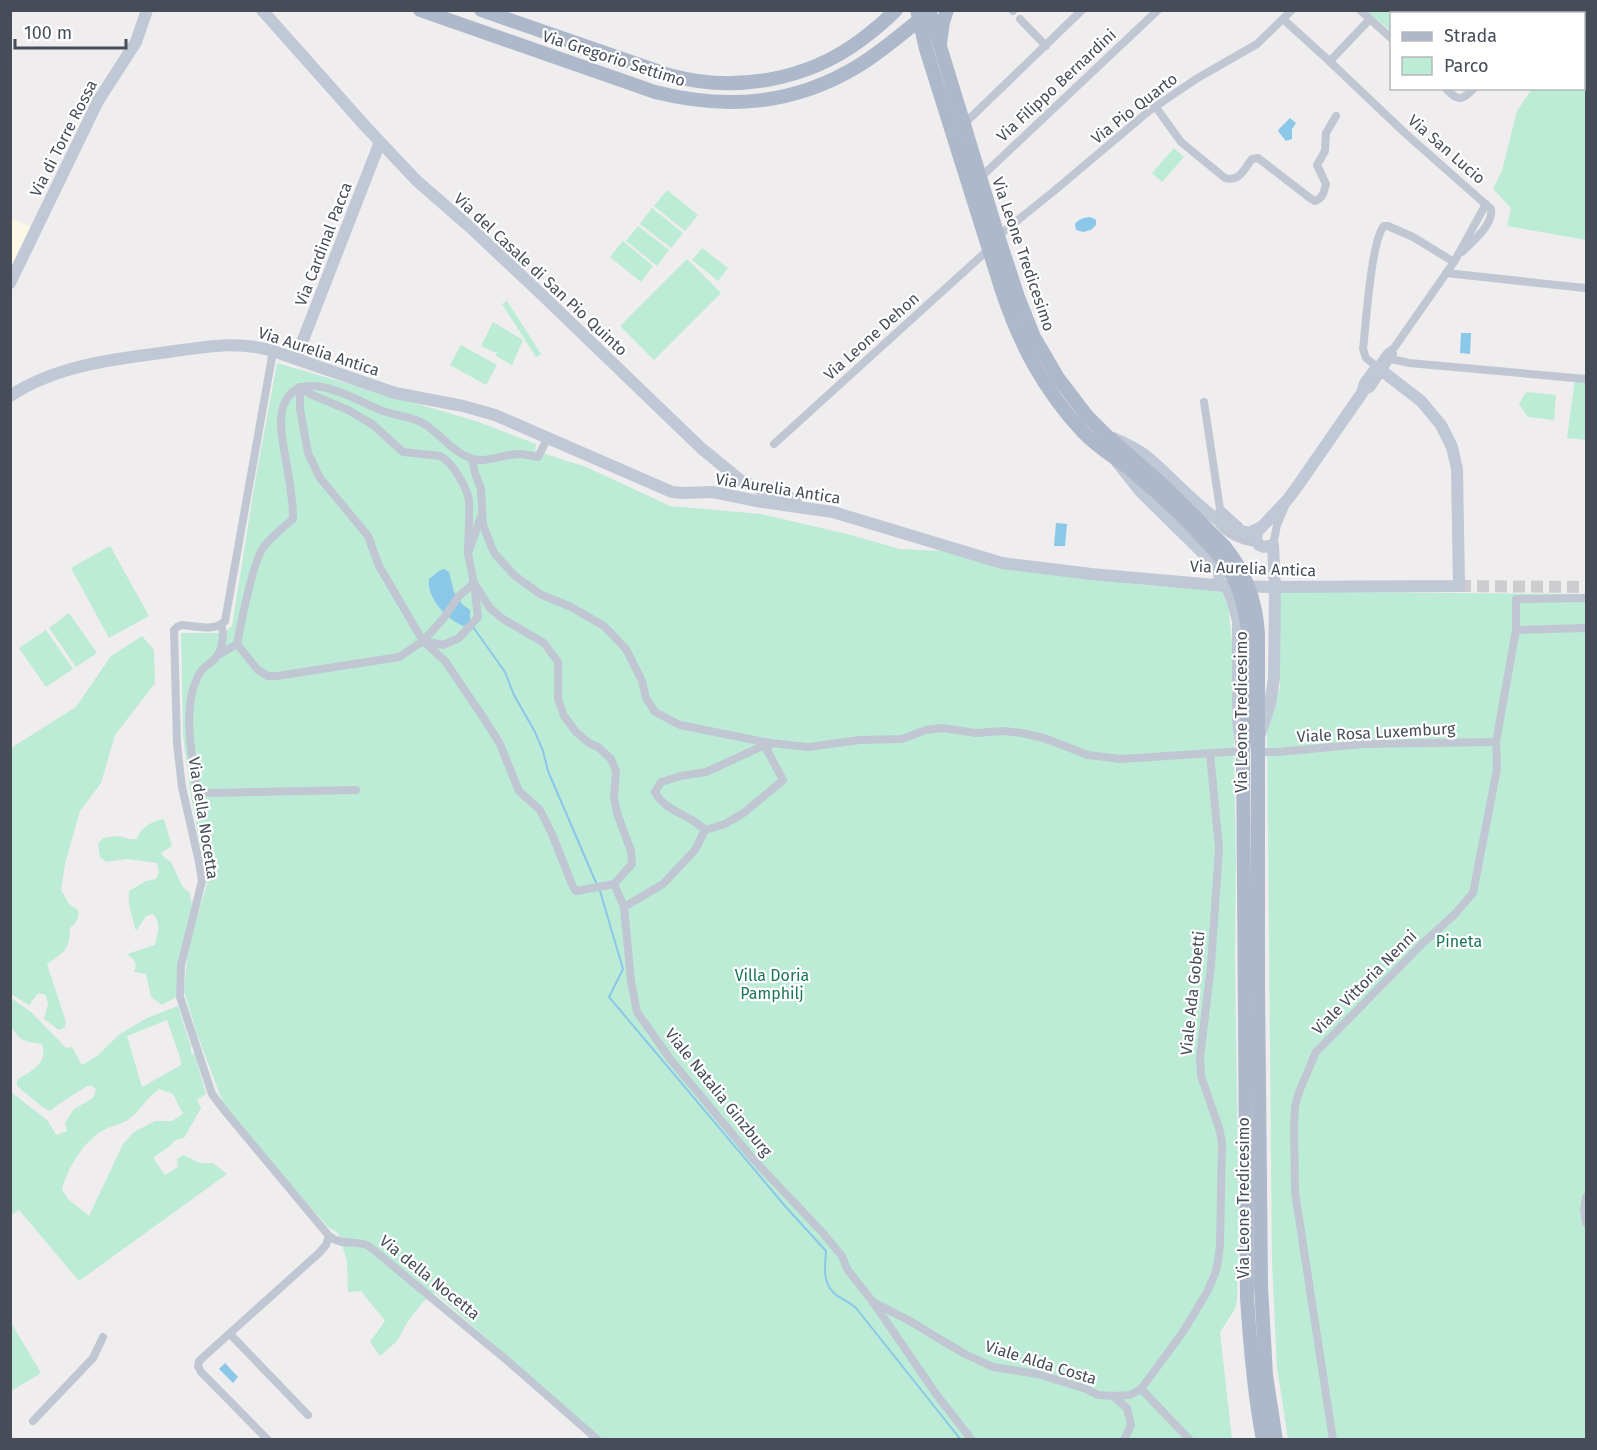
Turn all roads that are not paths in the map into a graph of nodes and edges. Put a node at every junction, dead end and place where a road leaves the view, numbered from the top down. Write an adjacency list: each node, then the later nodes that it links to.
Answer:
1 (147, 10): 32 (main road, Via di Torre Rossa)
2 (262, 10): 26 (main road, Via del Casale di San Pio Quinto)
3 (420, 10): 17 (main road, Via Gregorio Settimo)
4 (481, 10): 12 (main road, Via Gregorio Settimo)
5 (896, 10): 12 (main road, Via Gregorio Settimo)
6 (947, 10): 19 (main road)
7 (1082, 10): 18 (street)
8 (1292, 10): 14 (street, Via Pio Quarto)
9 (1360, 10): 15 (street)
10 (925, 12): 17 (main road, Via Gregorio Settimo); 19 (main road, Via Leone Tredicesimo)
11 (1153, 12): 27 (street, Via Filippo Bernardini)
12 (886, 15)
13 (1020, 19): 18 (street)
14 (1283, 19): 20 (street, Via San Lucio); 23 (street, Via Pio Quarto)
15 (1370, 19): 16 (street); 20 (street)
16 (1390, 37)
17 (897, 38): 19 (main road)
18 (1046, 46): 25 (street)
19 (933, 47): 25 (main road, Via Leone Tredicesimo); 29 (main road, Via Leone Tredicesimo)
20 (1330, 61): 30 (street, Via San Lucio)
21 (1447, 90): 22 (street)
22 (1472, 90)
23 (1155, 106): 24 (street); 28 (street, Via Pio Quarto)
24 (1336, 116)
25 (964, 124): 27 (main road, Via Leone Tredicesimo)
26 (380, 142): 36 (main road, Via Cardinal Pacca); 48 (main road, Via del Casale di San Pio Quinto)
27 (981, 177): 28 (main road, Via Leone Tredicesimo)
28 (998, 236): 43 (main road, Via Leone Tredicesimo)
29 (989, 249): 45 (street, Via Leone Dehon); 46 (main road, Via Leone Tredicesimo)
30 (1454, 262): 31 (street); 38 (street)
31 (1446, 273): 33 (street); 34 (street)
32 (10, 283)
33 (1585, 288)
34 (1394, 348): 37 (street); 38 (street)
35 (273, 351): 36 (main road, Via Aurelia Antica); 41 (main road, Via Aurelia Antica); 63 (street)
36 (296, 358): 44 (main road, Via Aurelia Antica)
37 (1391, 359): 38 (street); 39 (street)
38 (1379, 370): 50 (main road); 61 (main road, Via Aurelia Antica)
39 (1587, 379)
40 (300, 387): 47 (street); 58 (street); 67 (street); 68 (street)
41 (10, 396)
42 (1204, 402): 53 (street)
43 (1107, 436): 53 (main road); 57 (main road, Via Leone Tredicesimo)
44 (548, 437): 47 (street); 49 (main road, Via Aurelia Antica)
45 (774, 444)
46 (1115, 458): 57 (main road, Via Leone Tredicesimo); 60 (main road)
47 (472, 459): 52 (street)
48 (740, 480): 49 (main road); 51 (main road, Via del Casale di San Pio Quinto)
49 (713, 492): 51 (main road, Via Aurelia Antica)
50 (1288, 499): 54 (main road); 56 (street)
51 (833, 512): 60 (main road, Via Aurelia Antica)
52 (482, 513): 58 (street); 71 (street)
53 (1218, 514): 54 (main road); 55 (street)
54 (1259, 528): 55 (main road)
55 (1257, 543): 56 (main road)
56 (1272, 545): 61 (main road)
57 (1223, 552): 66 (main road, Via Leone Tredicesimo, bridge)
58 (468, 554): 59 (street)
59 (474, 583): 67 (street); 67 (street); 78 (street)
60 (1223, 585): 61 (main road, Via Aurelia Antica); 73 (main road)
61 (1275, 587): 70 (main road)
62 (1587, 598): 65 (street, Viale Vittoria Nenni)
63 (220, 626): 69 (street); 82 (street, Via della Nocetta)
64 (1587, 628): 65 (street)
65 (1516, 630): 72 (street, Viale Vittoria Nenni)
66 (1254, 634): 70 (main road, Via Leone Tredicesimo); 73 (main road, Via Leone Tredicesimo)
67 (423, 641): 68 (street); 78 (street)
68 (237, 644): 69 (street)
69 (220, 654): 76 (street)
70 (1259, 738): 74 (main road, Via Leone Tredicesimo)
71 (770, 742): 75 (street); 77 (street); 77 (street)
72 (1496, 742): 74 (street, Viale Rosa Luxemburg); 97 (street, Viale Vittoria Nenni)
73 (1243, 751): 75 (street); 95 (main road, Via Leone Tredicesimo)
74 (1258, 753): 96 (main road, Via Leone Tredicesimo)
75 (1210, 754): 86 (street, Viale Ada Gobetti)
76 (356, 790)
77 (705, 830): 79 (street)
78 (614, 884): 79 (street, Viale Natalia Ginzburg)
79 (624, 907): 83 (street, Viale Natalia Ginzburg)
80 (1587, 1197): 81 (street)
81 (1587, 1223)
82 (329, 1236): 84 (street); 91 (street, Via della Nocetta)
83 (873, 1302): 87 (street, Viale Alda Costa); 92 (street, Viale Natalia Ginzburg)
84 (230, 1334): 88 (street); 90 (street)
85 (103, 1337): 89 (street)
86 (1142, 1389): 87 (street, Viale Alda Costa); 94 (street)
87 (1113, 1396): 93 (street)
88 (308, 1415)
89 (33, 1421)
90 (268, 1440)
91 (598, 1440)
92 (972, 1440)
93 (1124, 1440)
94 (1190, 1440)
95 (1263, 1440)
96 (1276, 1440)
97 (1333, 1440)

